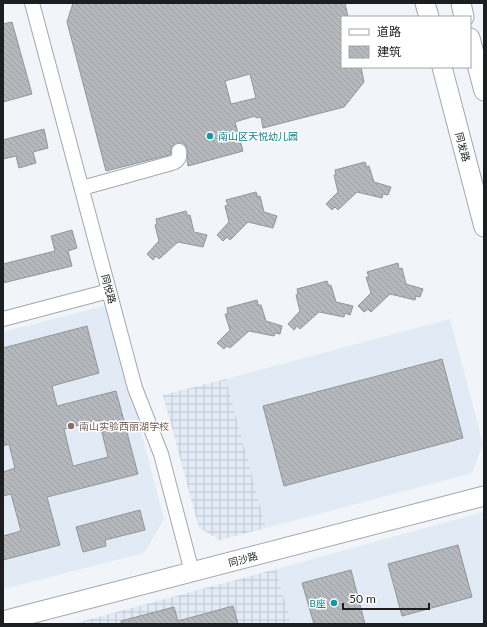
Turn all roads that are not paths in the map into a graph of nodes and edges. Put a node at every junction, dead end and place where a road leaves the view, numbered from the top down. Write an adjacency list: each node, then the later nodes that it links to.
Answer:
1 (32, 3): 10 (street, 同悦路)
2 (425, 3): 4 (street)
3 (461, 3): 5 (street)
4 (429, 16)
5 (464, 16)
6 (471, 42): 8 (street)
7 (442, 68): 11 (street, 同发路)
8 (484, 91)
9 (179, 150): 10 (street)
10 (82, 188): 12 (street, 同悦路)
11 (484, 227)
12 (109, 291): 13 (street); 15 (street, 同悦路)
13 (3, 319)
14 (484, 496): 15 (street, 同沙路)
15 (192, 572): 16 (street, 同沙路)
16 (3, 621)

